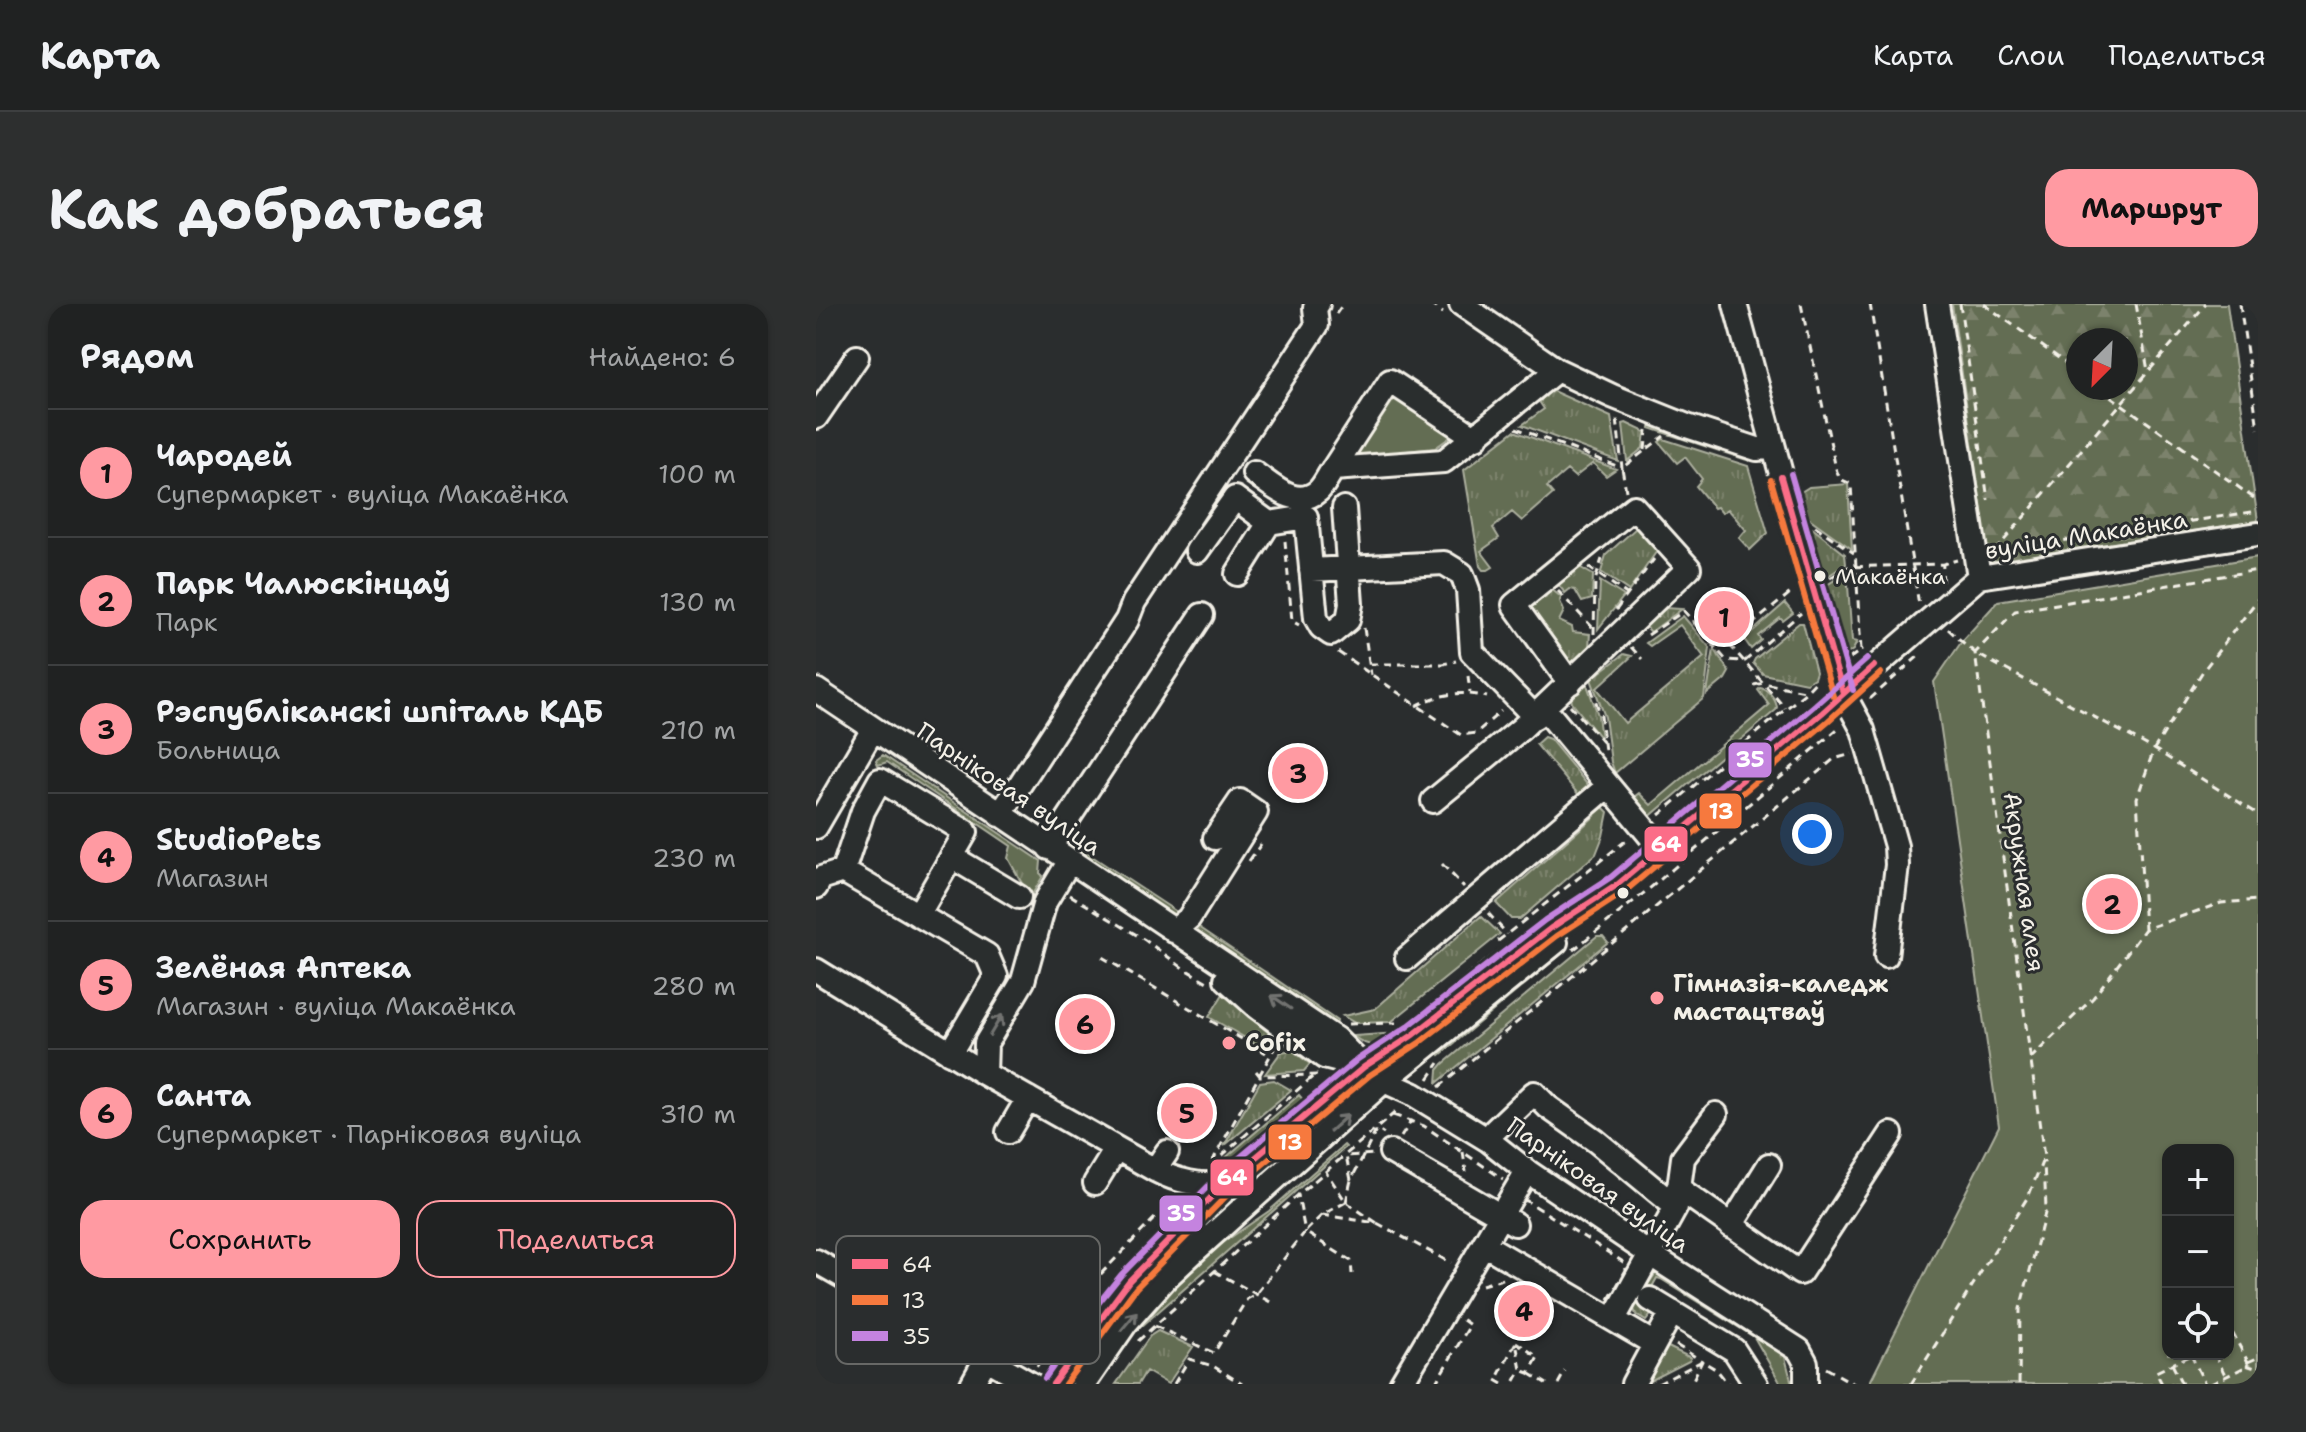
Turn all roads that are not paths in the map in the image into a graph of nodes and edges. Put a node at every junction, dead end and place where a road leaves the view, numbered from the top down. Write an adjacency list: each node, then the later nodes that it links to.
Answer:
1 (1318, 304): 28 (street)
2 (1461, 304): 6 (street)
3 (1735, 304): 9 (street)
4 (1937, 304): 19 (street)
5 (857, 357): 7 (street)
6 (1557, 370): 8 (street); 9 (street)
7 (816, 417)
8 (1476, 438): 10 (street); 10 (street)
9 (1772, 447): 23 (street)
10 (1333, 469): 11 (street)
11 (1254, 473)
12 (1344, 508): 16 (street)
13 (1276, 522): 15 (street); 17 (street); 18 (street)
14 (2258, 534): 19 (street, вуліца Макаёнка)
15 (1197, 551)
16 (1349, 568): 17 (street); 17 (street); 24 (street)
17 (1311, 570)
18 (1237, 574)
19 (1979, 577): 23 (street, вуліца Макаёнка)
20 (1202, 615): 31 (street)
21 (816, 690): 25 (street, Парніковая вуліца)
22 (1570, 693): 22 (street); 24 (street)
23 (1843, 693): 32 (street, вуліца Макаёнка); 41 (street)
24 (1539, 713): 26 (street); 27 (street)
25 (873, 729): 28 (street, Парніковая вуліца); 29 (street)
26 (1608, 786): 32 (street); 42 (street)
27 (1433, 801)
28 (1000, 815): 31 (street, Парніковая вуліца)
29 (816, 827)
30 (1215, 838): 40 (street)
31 (1049, 848): 34 (street, Парніковая вуліца)
32 (1661, 849): 37 (street, вуліца Макаёнка)
33 (952, 857): 35 (street); 38 (street); 39 (street)
34 (1069, 862): 40 (street, Парніковая вуліца); 46 (street, one-way to 34)
35 (843, 871): 36 (street); 39 (street)
36 (816, 887)
37 (1604, 893): 45 (street, вуліца Макаёнка); 47 (street, вуліца Макаёнка)
38 (1019, 897)
39 (918, 915): 44 (street)
40 (1174, 931): 45 (street, Парніковая вуліца)
41 (1886, 956)
42 (1407, 958)
43 (816, 970): 44 (street)
44 (950, 1053): 46 (street)
45 (1364, 1067): 47 (street, Парніковая вуліца); 59 (street, вуліца Макаёнка)
46 (997, 1075): 48 (street)
47 (1384, 1081): 52 (street, Парніковая вуліца); 73 (street, вуліца Макаёнка, one-way to 47)
48 (1028, 1098): 50 (street); 54 (street)
49 (1716, 1114): 60 (street)
50 (1008, 1132)
51 (1891, 1134): 63 (street)
52 (1488, 1140): 57 (street, Парніковая вуліца); 60 (street)
53 (1390, 1145): 61 (street)
54 (1116, 1149): 56 (street); 58 (street)
55 (1769, 1165): 63 (street)
56 (1163, 1166): 59 (street); 62 (street)
57 (1521, 1179): 61 (street); 65 (street, Парніковая вуліца)
58 (1095, 1183)
59 (1225, 1183): 62 (street, вуліца Макаёнка)
60 (1677, 1198): 63 (street); 65 (street)
61 (1508, 1219): 64 (street)
62 (1182, 1225): 70 (street, вуліца Макаёнка)
63 (1731, 1226)
64 (1485, 1245): 71 (street); 82 (street)
65 (1648, 1253): 71 (street); 85 (street, Парніковая вуліца)
66 (816, 1261): 67 (street)
67 (836, 1273)
68 (1650, 1299): 69 (street)
69 (1672, 1312): 72 (street); 84 (street)
70 (1100, 1317)
71 (1614, 1319): 72 (street)
72 (1656, 1339): 83 (street)
73 (1100, 1361)
74 (983, 1364): 78 (street)
75 (995, 1364): 79 (street)
76 (1067, 1364): 80 (street, вуліца Макаёнка)
77 (1098, 1364): 81 (street, вуліца Макаёнка, one-way to 77)
78 (972, 1384)
79 (1031, 1384)
80 (1053, 1384)
81 (1084, 1384)
82 (1401, 1384)
83 (1633, 1384)
84 (1756, 1384)
85 (1806, 1384)

